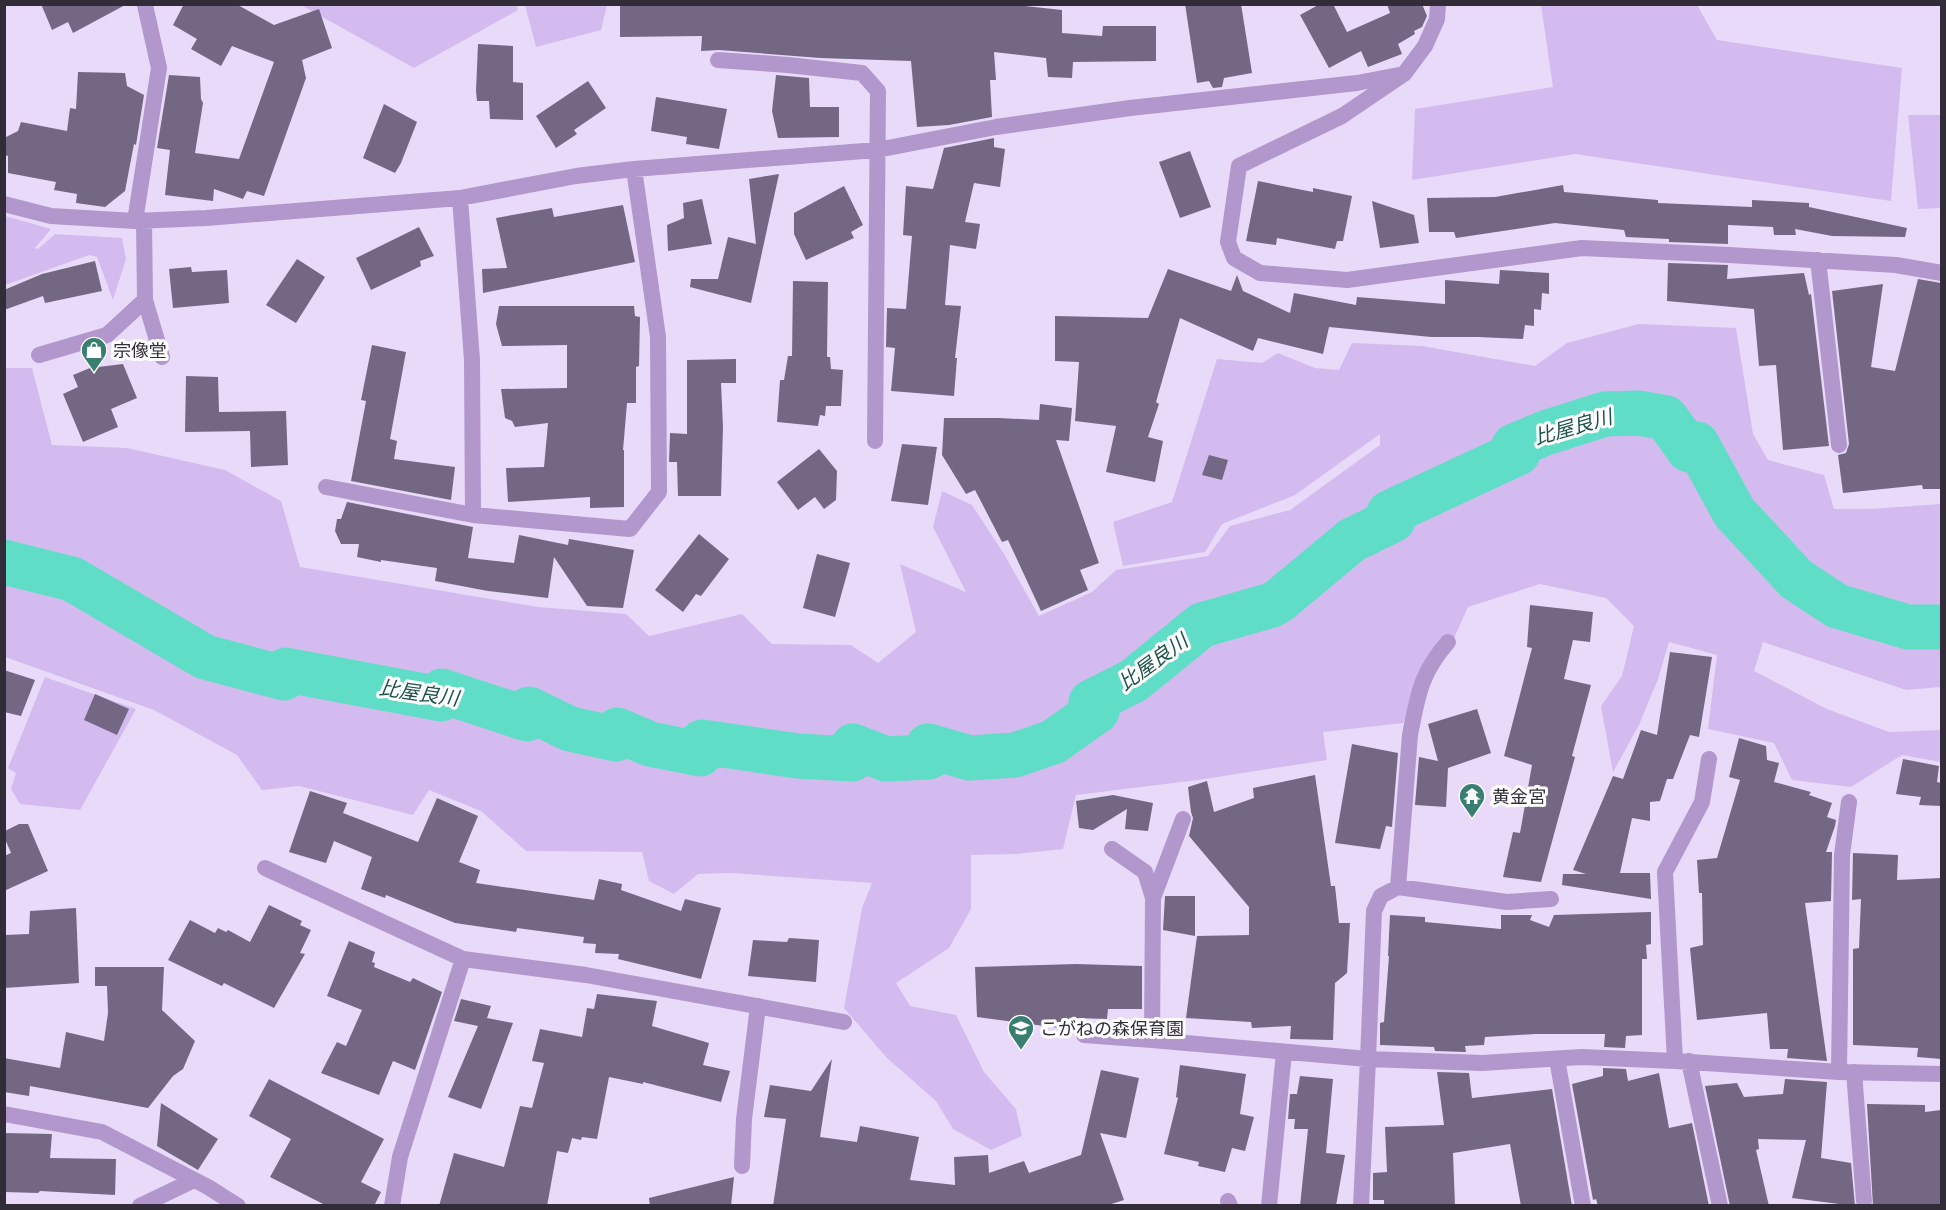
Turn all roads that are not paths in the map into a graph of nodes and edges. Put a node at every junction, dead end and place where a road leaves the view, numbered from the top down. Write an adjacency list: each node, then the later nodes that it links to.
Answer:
1 (1438, 4): 4 (street)
2 (145, 5): 9 (street)
3 (718, 60): 5 (street)
4 (1404, 74): 5 (street); 10 (street)
5 (878, 150): 6 (street); 15 (street)
6 (634, 170): 7 (street); 18 (street)
7 (460, 198): 9 (street); 18 (street)
8 (4, 204): 9 (street)
9 (140, 220): 12 (street)
10 (1818, 260): 11 (street); 16 (street)
11 (1941, 273)
12 (145, 300): 13 (street); 14 (street)
13 (39, 355)
14 (162, 357)
15 (875, 441)
16 (1839, 445)
17 (326, 487): 18 (street)
18 (473, 515)
19 (1448, 642): 25 (street)
20 (1709, 759): 36 (street)
21 (1849, 802): 37 (street)
22 (1183, 819): 26 (street)
23 (1112, 849): 26 (street)
24 (265, 868): 28 (street)
25 (1398, 887): 27 (street); 34 (street)
26 (1153, 898): 32 (street)
27 (1551, 899)
28 (463, 959): 29 (street); 45 (street)
29 (758, 1006): 30 (street); 40 (street)
30 (844, 1022)
31 (1084, 1035): 32 (street)
32 (1152, 1040): 33 (street)
33 (1284, 1052): 34 (street); 46 (street)
34 (1368, 1059): 35 (street); 47 (street)
35 (1557, 1059): 36 (street); 48 (street)
36 (1682, 1061): 37 (street); 49 (street)
37 (1847, 1072): 38 (street); 42 (street)
38 (1941, 1074)
39 (4, 1114): 41 (street)
40 (741, 1166)
41 (194, 1180): 43 (street); 44 (street)
42 (1864, 1201)
43 (140, 1206)
44 (238, 1206)
45 (392, 1206)
46 (1269, 1206)
47 (1361, 1206)
48 (1583, 1206)
49 (1720, 1206)

